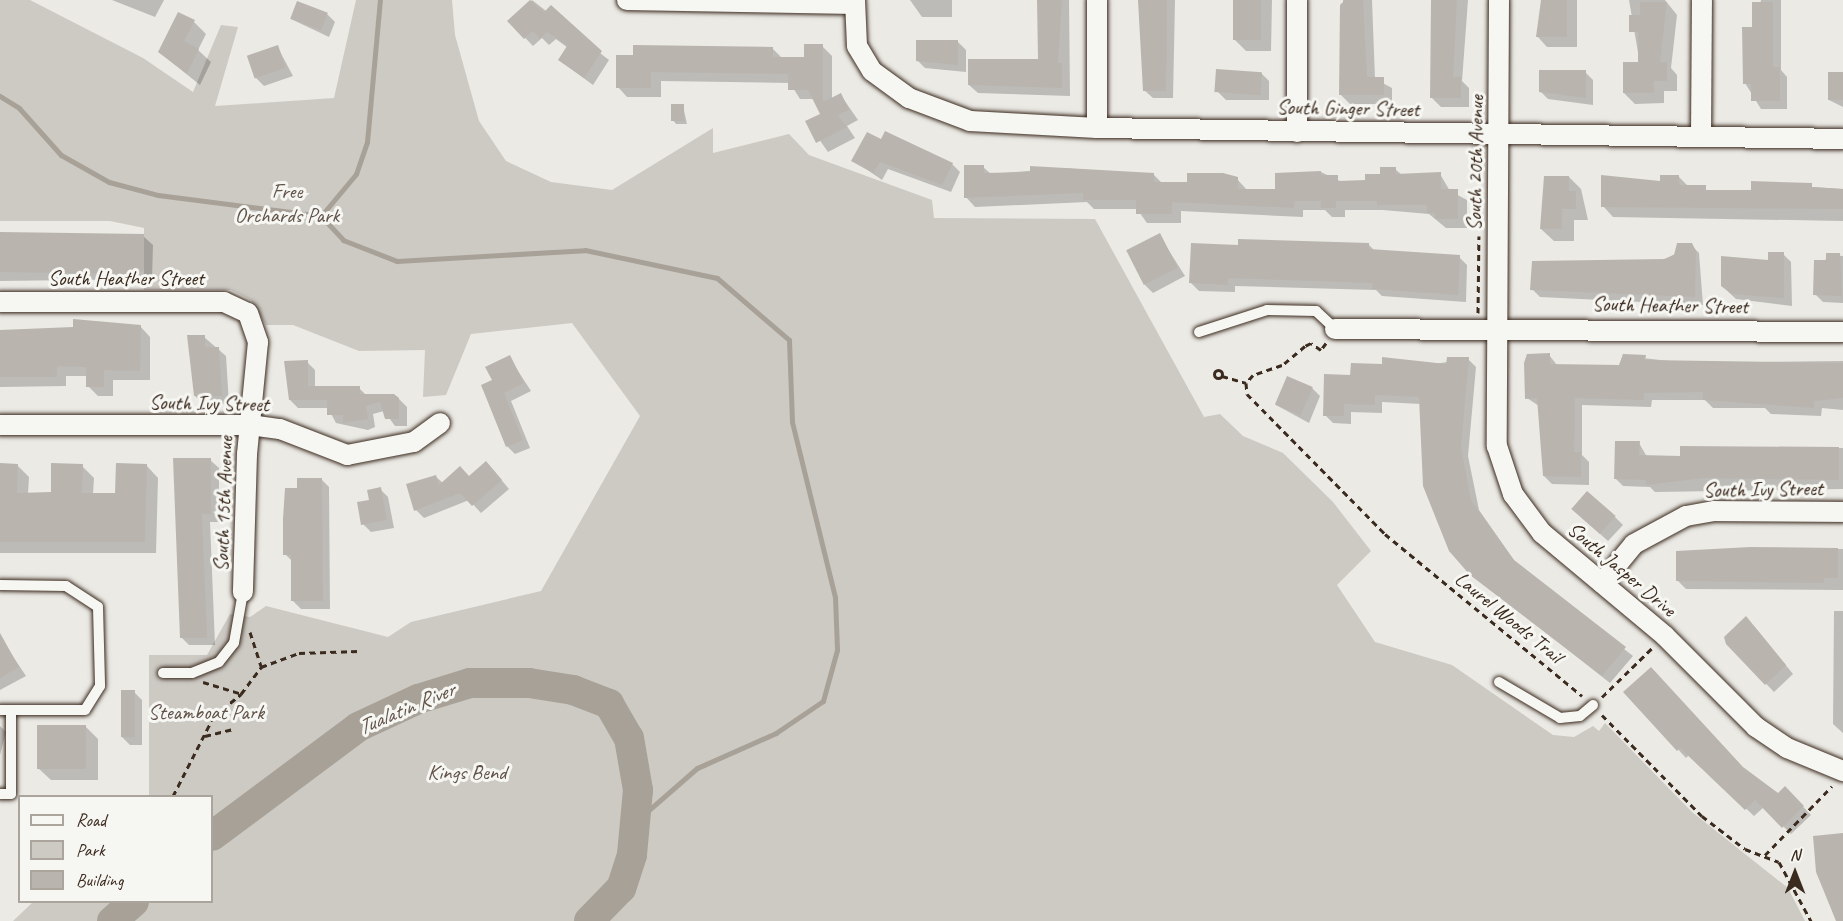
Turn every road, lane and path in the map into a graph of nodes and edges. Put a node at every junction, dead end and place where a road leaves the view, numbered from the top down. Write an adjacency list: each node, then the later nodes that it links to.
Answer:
1 (627, 0): 6 (street)
2 (1097, 0): 7 (street)
3 (1297, 0): 8 (street)
4 (1499, 0): 9 (street, South 20th Avenue)
5 (1702, 0): 10 (street)
6 (855, 2): 7 (street, South Ginger Street)
7 (1097, 129): 8 (street, South Ginger Street)
8 (1297, 132): 9 (street, South Ginger Street)
9 (1500, 134): 10 (street, South Ginger Street); 14 (street, South 20th Avenue)
10 (1701, 137): 11 (street, South Ginger Street)
11 (1843, 139)
12 (0, 302): 13 (street, South Heather Street)
13 (248, 313): 23 (street, South 15th Avenue)
14 (1496, 327): 15 (street, South Heather Street); 17 (street, South Heather Street); 25 (street, South Jasper Drive)
15 (1335, 329): 16 (lane)
16 (1199, 332)
17 (1843, 332)
18 (1321, 350): 20 (path)
19 (1222, 376): 20 (path)
20 (1246, 383): 34 (path, Laurel Woods Trail)
21 (440, 423): 23 (street, South Ivy Street)
22 (0, 425): 23 (street, South Ivy Street)
23 (250, 425): 27 (street, South 15th Avenue)
24 (1843, 512): 25 (street, South Ivy Street)
25 (1602, 583): 28 (street, South Jasper Drive)
26 (0, 585): 35 (lane)
27 (243, 592): 31 (lane)
28 (1665, 636): 34 (path); 38 (street, South Jasper Drive)
29 (359, 651): 33 (path)
30 (163, 673): 31 (lane)
31 (192, 673): 33 (path)
32 (1500, 681): 34 (lane)
33 (241, 694): 37 (path)
34 (1593, 705): 41 (path, Laurel Woods Trail)
35 (5, 710): 39 (lane)
36 (233, 729): 37 (path)
37 (205, 736): 40 (path)
38 (1838, 777): 41 (path)
39 (0, 794)
40 (174, 795)
41 (1765, 855): 42 (path, Laurel Woods Trail)
42 (1811, 921)

